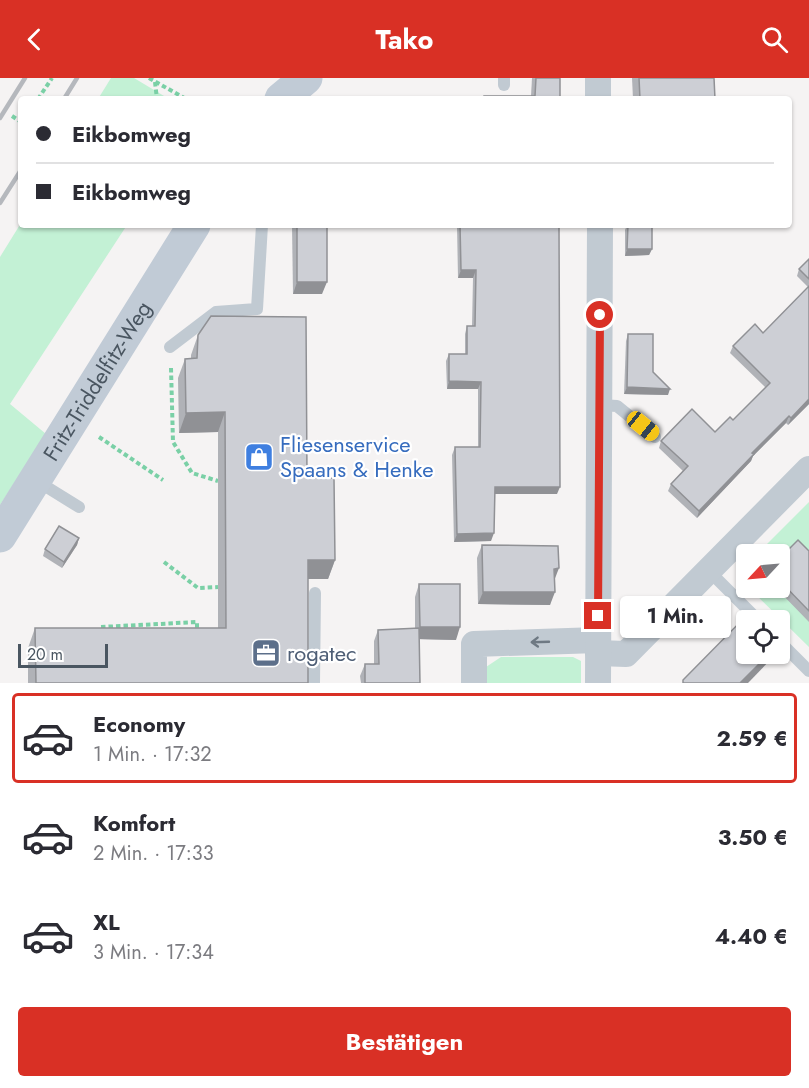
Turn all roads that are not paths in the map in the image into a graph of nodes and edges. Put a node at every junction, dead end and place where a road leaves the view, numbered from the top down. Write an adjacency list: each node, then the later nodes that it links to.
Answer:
1 (306, 78): 3 (street)
2 (598, 78): 4 (street)
3 (285, 96)
4 (598, 96)
5 (192, 228): 12 (street, Fritz-Triddelfitz-Weg)
6 (262, 228): 8 (lane)
7 (600, 228): 9 (street)
8 (170, 347)
9 (600, 405): 10 (lane); 18 (street)
10 (655, 437)
11 (809, 469): 15 (street)
12 (36, 480): 13 (lane); 14 (street, Fritz-Triddelfitz-Weg)
13 (79, 507)
14 (0, 536)
15 (708, 570): 17 (lane); 18 (street)
16 (315, 593): 21 (lane)
17 (748, 610)
18 (598, 646): 22 (street, one-way to 22); 23 (street)
19 (790, 652): 20 (lane)
20 (809, 671)
21 (314, 683)
22 (474, 683)
23 (598, 683)

